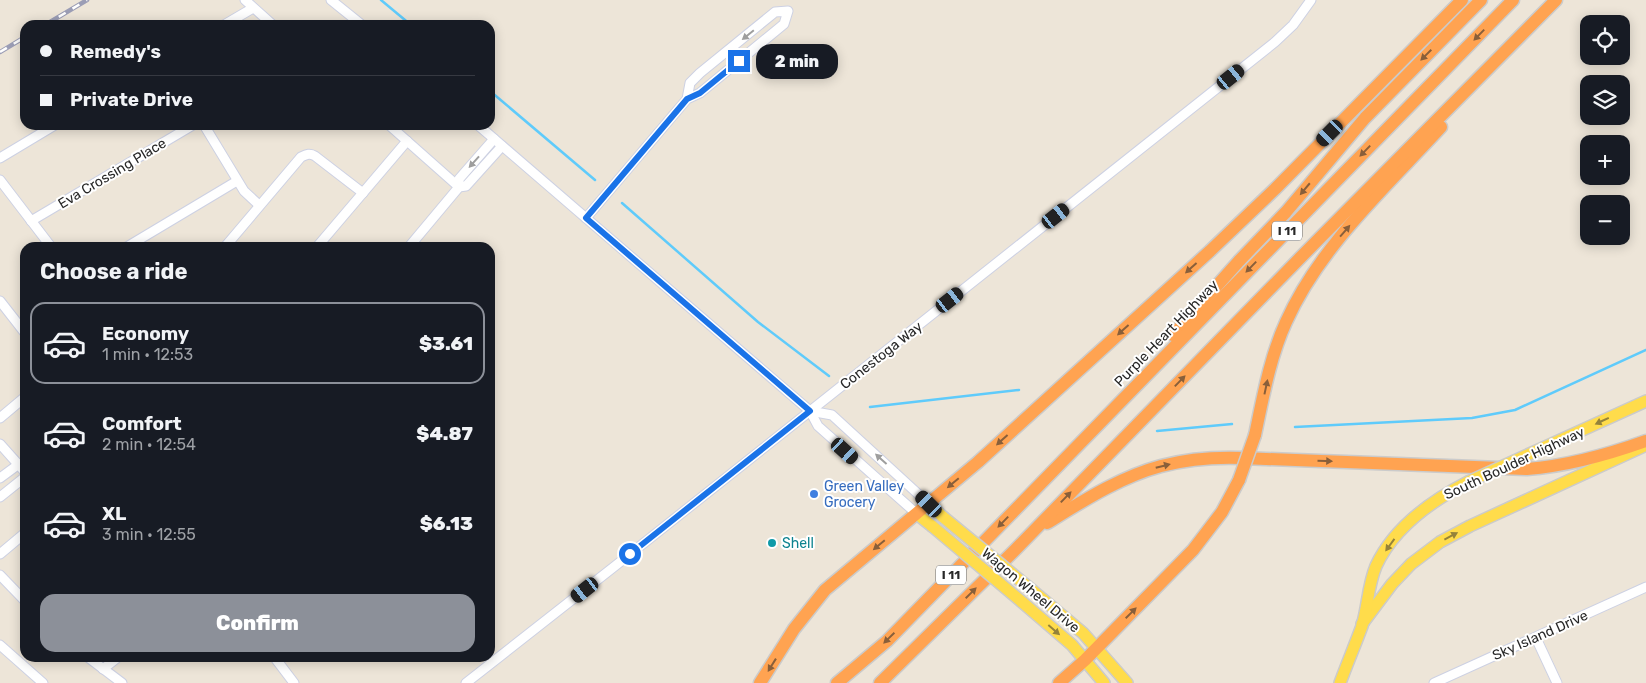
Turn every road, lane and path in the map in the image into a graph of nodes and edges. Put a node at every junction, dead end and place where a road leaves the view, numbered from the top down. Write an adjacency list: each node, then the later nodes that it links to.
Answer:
1 (245, 0): 7 (street)
2 (332, 0): 10 (street)
3 (1311, 0): 37 (street, Conestoga Way)
4 (1513, 0): 42 (highway, Purple Heart Highway / I 11, one-way to 42)
5 (1557, 0): 49 (highway, I 11, one-way to 5); 58 (highway, one-way to 5, bridge)
6 (1472, 3): 42 (highway, one-way to 42); 47 (highway, one-way to 47)
7 (253, 8): 8 (street); 9 (street)
8 (233, 20)
9 (268, 20)
10 (356, 20)
11 (687, 99): 11 (street, one-way to 11); 26 (street)
12 (47, 130): 20 (street)
13 (185, 130): 27 (street, Eva Crossing Place)
14 (207, 130): 22 (street)
15 (395, 130): 18 (street)
16 (484, 130): 17 (street)
17 (494, 139): 19 (street); 23 (street, one-way to 23)
18 (407, 141): 23 (street); 24 (street)
19 (502, 146): 23 (street); 26 (street)
20 (0, 158)
21 (0, 180): 27 (street)
22 (237, 181): 25 (street); 29 (street)
23 (459, 187): 32 (street)
24 (363, 193): 25 (street); 31 (street)
25 (259, 205): 30 (street)
26 (586, 218): 37 (street)
27 (31, 221): 28 (street)
28 (47, 242)
29 (135, 242)
30 (229, 242)
31 (321, 242)
32 (413, 242)
33 (0, 301): 34 (street)
34 (20, 327)
35 (20, 401): 38 (street)
36 (1646, 401): 55 (main road, South Boulder Highway, one-way to 55, bridge)
37 (810, 411): 47 (street, one-way to 37); 48 (street); 59 (street, Conestoga Way)
38 (0, 418)
39 (1646, 441): 49 (highway, one-way to 39)
40 (0, 444): 43 (street)
41 (1646, 446): 55 (main road, South Boulder Highway, one-way to 41)
42 (1061, 462): 71 (highway, Purple Heart Highway / I 11, one-way to 71)
43 (19, 464): 44 (street)
44 (0, 478)
45 (20, 481): 46 (street)
46 (0, 497)
47 (929, 504): 48 (highway); 58 (main road, Wagon Wheel Drive, bridge)
48 (917, 514): 60 (main road, Wagon Wheel Drive, one-way to 60, bridge); 70 (highway, one-way to 70)
49 (1032, 532): 72 (highway, I 11, one-way to 49)
50 (20, 537): 51 (street)
51 (0, 554)
52 (0, 575): 54 (street)
53 (1646, 587): 56 (street, Sky Island Drive)
54 (20, 596)
55 (1362, 624): 76 (main road, South Boulder Highway)
56 (1536, 638): 77 (street, Sky Island Drive); 78 (street)
57 (0, 645): 66 (street)
58 (1097, 648): 60 (highway); 75 (main road, Wagon Wheel Drive)
59 (495, 660)
60 (1085, 660): 73 (highway); 74 (main road, Wagon Wheel Drive)
61 (94, 662): 65 (street)
62 (112, 662): 65 (street)
63 (278, 662): 68 (street)
64 (493, 662): 69 (street, Conestoga Way)
65 (103, 669): 67 (street)
66 (39, 682)
67 (122, 683)
68 (294, 683)
69 (466, 683)
70 (760, 683)
71 (837, 683)
72 (880, 683)
73 (1059, 683)
74 (1104, 683)
75 (1127, 683)
76 (1340, 683)
77 (1434, 683)
78 (1557, 683)

